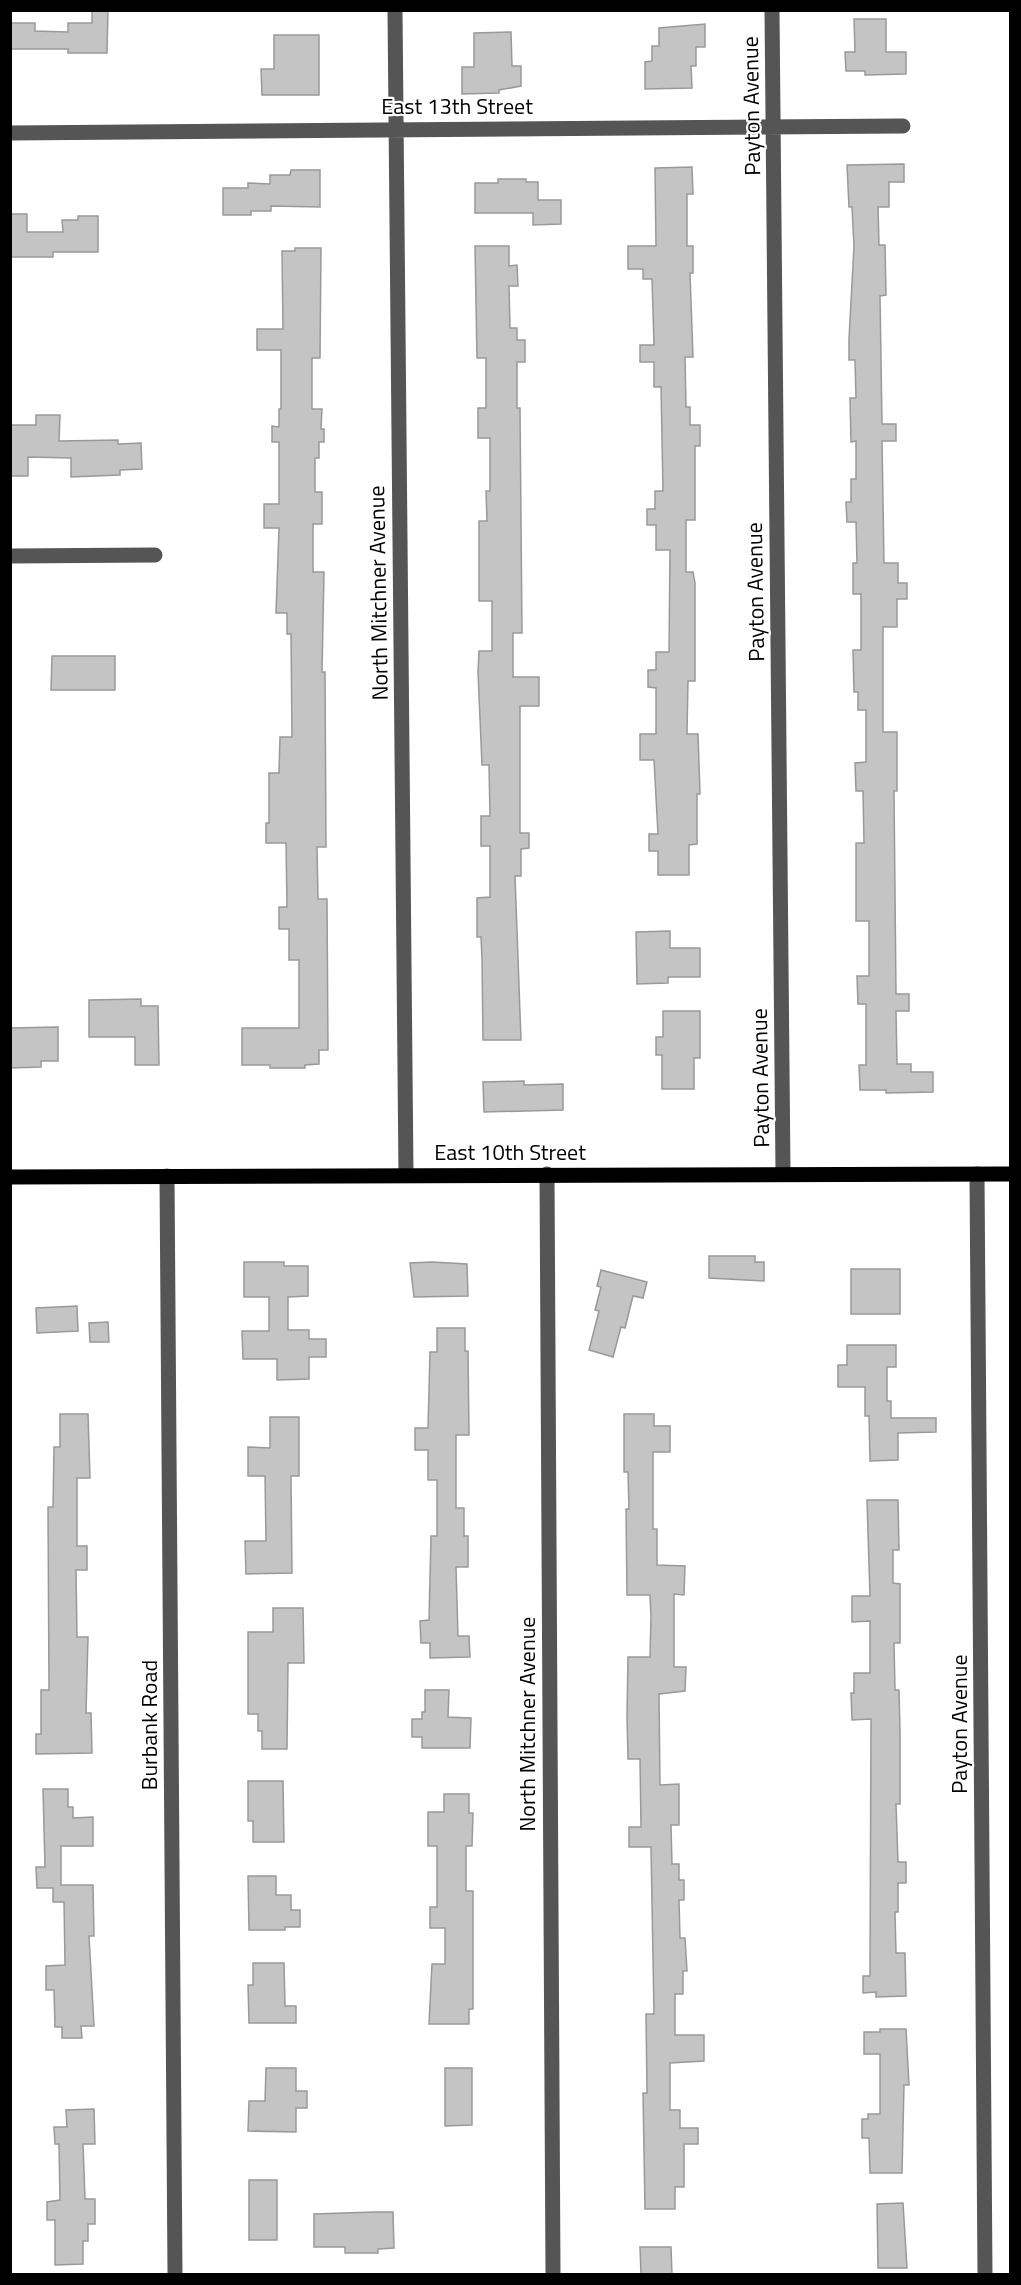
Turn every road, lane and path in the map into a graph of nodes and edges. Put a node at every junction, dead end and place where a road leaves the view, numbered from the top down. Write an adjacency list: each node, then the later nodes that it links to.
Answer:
1 (395, 10): 5 (street, North Mitchner Avenue)
2 (772, 10): 3 (street, Payton Avenue)
3 (774, 126): 4 (street, East 13th Street); 5 (street, East 13th Street); 9 (street, Payton Avenue)
4 (903, 126)
5 (396, 129): 6 (street, East 13th Street); 13 (street, North Mitchner Avenue)
6 (10, 133)
7 (155, 555): 8 (street)
8 (10, 556)
9 (783, 1173): 10 (main road, East 10th Street); 11 (main road, East 10th Street)
10 (547, 1174): 13 (main road, East 10th Street); 17 (street, North Mitchner Avenue)
11 (977, 1174): 12 (main road, East 10th Street); 18 (street, Payton Avenue)
12 (1011, 1174)
13 (406, 1175): 14 (main road, East 10th Street)
14 (167, 1176): 15 (main road, East 10th Street); 16 (street, Burbank Road)
15 (10, 1178)
16 (175, 2274)
17 (553, 2274)
18 (985, 2274)

